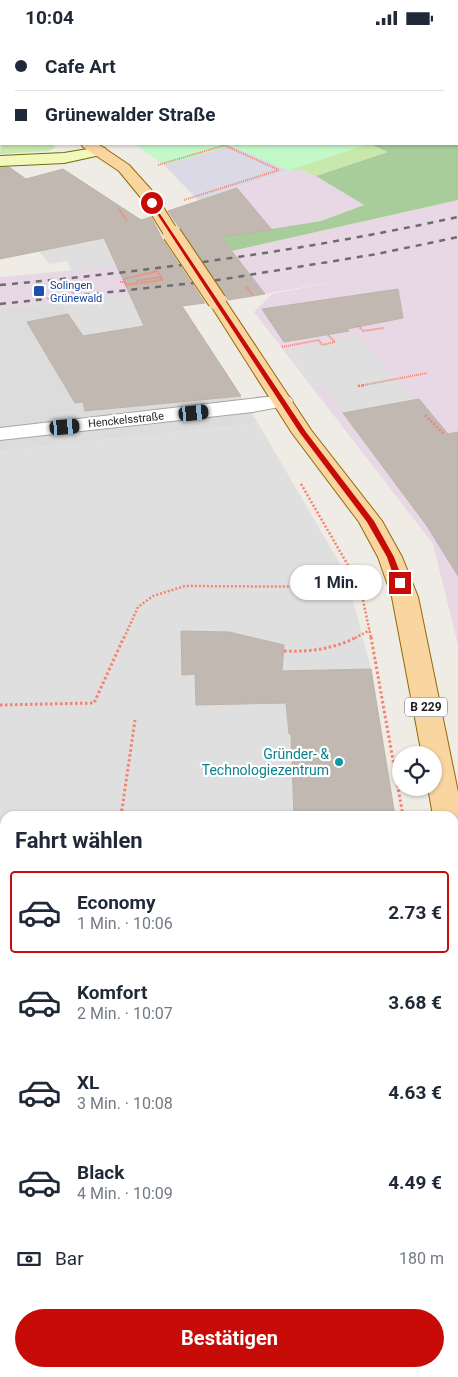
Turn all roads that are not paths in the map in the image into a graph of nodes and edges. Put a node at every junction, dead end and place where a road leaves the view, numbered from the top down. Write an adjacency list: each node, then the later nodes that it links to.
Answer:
1 (94, 147): 2 (street); 3 (main road, B 229, bridge)
2 (0, 161)
3 (282, 401): 4 (street, Henckelsstraße); 5 (main road, B 229)
4 (0, 434)
5 (450, 785): 6 (main road, B 229)
6 (448, 811)

